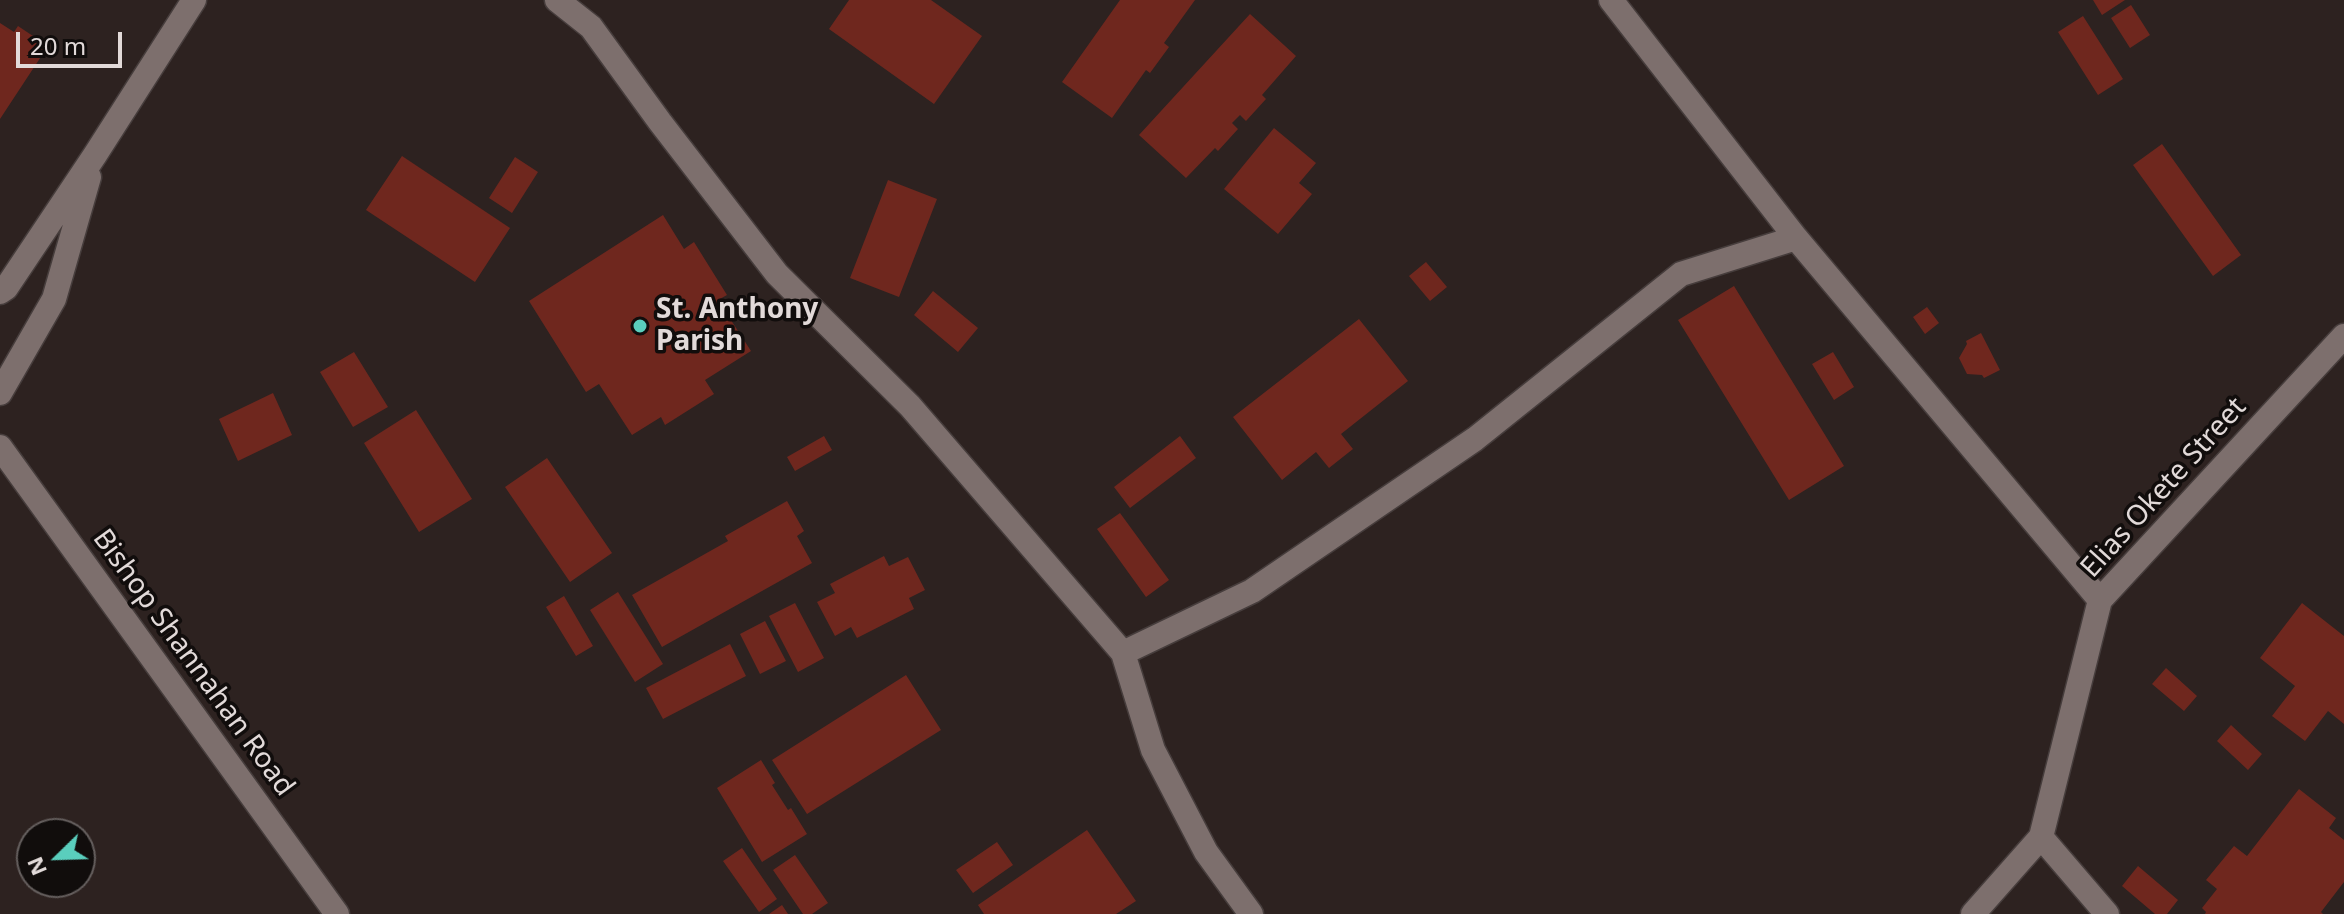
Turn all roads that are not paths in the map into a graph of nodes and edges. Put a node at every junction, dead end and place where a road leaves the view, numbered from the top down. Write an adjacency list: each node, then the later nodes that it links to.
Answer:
1 (194, 0): 4 (street)
2 (557, 0): 11 (street)
3 (1611, 0): 5 (street)
4 (95, 155): 6 (street); 8 (street)
5 (1796, 238): 10 (street); 11 (street)
6 (0, 292)
7 (2344, 336): 10 (street, Elias Okete Street)
8 (0, 393)
9 (0, 447): 13 (street, Bishop Shannahan Road)
10 (2100, 600): 12 (street, Elias Okete Street)
11 (1123, 653): 14 (street)
12 (2041, 837): 15 (street, Elias Okete Street); 16 (street)
13 (337, 914)
14 (1251, 914)
15 (1973, 914)
16 (2107, 914)

